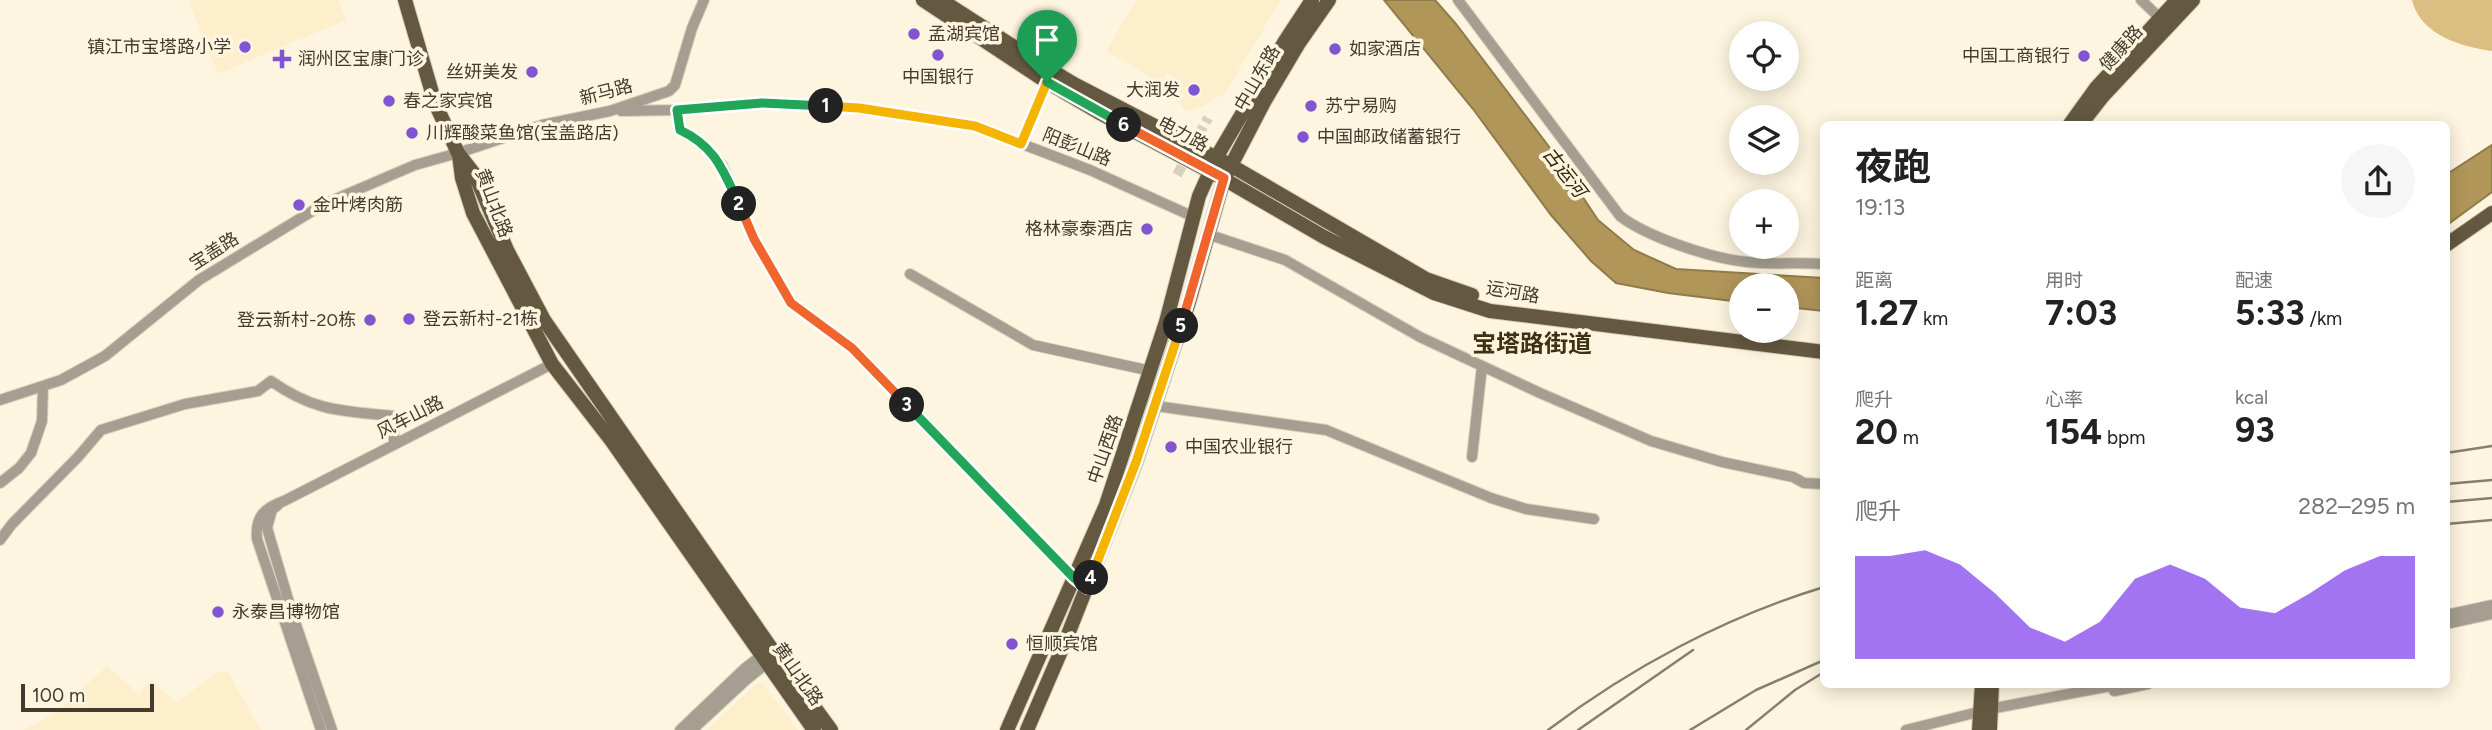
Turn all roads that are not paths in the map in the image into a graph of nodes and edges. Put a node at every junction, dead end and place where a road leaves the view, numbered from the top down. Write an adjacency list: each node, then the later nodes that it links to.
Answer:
1 (405, 0): 18 (main road)
2 (704, 0): 14 (street, 新马路)
3 (923, 0): 12 (main road, 电力路)
4 (941, 0): 19 (main road, 电力路)
5 (1312, 0): 19 (main road, 中山东路)
6 (1329, 0): 20 (main road, 中山东路)
7 (1458, 0): 27 (street)
8 (2141, 0): 11 (street)
9 (2178, 0): 11 (main road, 健康路)
10 (2193, 0): 11 (main road, 健康路)
11 (2163, 22): 15 (main road, 健康路); 16 (main road, 健康路)
12 (1047, 82): 17 (street); 19 (main road, 电力路)
13 (677, 110): 14 (street, 阳彭山路); 17 (street, 阳彭山路); 44 (street)
14 (610, 111): 18 (street, 新马路)
15 (2072, 121)
16 (2083, 121)
17 (1021, 144): 22 (street, 阳彭山路)
18 (458, 153): 31 (main road, 黄山北路); 34 (street, 宝盖路); 50 (main road, 黄山北路)
19 (1213, 164): 20 (main road); 22 (main road, 中山西路)
20 (1227, 172): 24 (main road, 中山西路); 29 (main road, 运河路); 30 (main road, 运河路)
21 (2492, 213): 25 (main road)
22 (1194, 217): 33 (main road, 中山西路)
23 (2492, 223): 26 (main road)
24 (1207, 234): 32 (street); 36 (main road, 中山西路)
25 (2450, 242)
26 (2450, 251)
27 (1820, 264)
28 (910, 274): 33 (street)
29 (1820, 344)
30 (1820, 352)
31 (552, 364): 37 (street, 风车山路); 50 (main road, 黄山北路)
32 (1482, 366): 38 (street); 40 (street)
33 (1151, 370): 44 (main road, 中山西路)
34 (43, 386): 35 (street, 宝盖路); 39 (street)
35 (0, 400)
36 (1156, 406): 42 (street); 45 (main road, 中山西路)
37 (394, 445): 41 (street, 风车山路); 43 (street)
38 (1472, 457)
39 (0, 483)
40 (1820, 484)
41 (284, 501): 56 (street, 风车山路); 57 (street)
42 (1594, 519)
43 (0, 540)
44 (1074, 578): 45 (street); 62 (main road, 中山西路)
45 (1087, 588): 63 (main road, 中山西路)
46 (2492, 605): 47 (street)
47 (2450, 614)
48 (2492, 614): 49 (street)
49 (2450, 623)
50 (769, 656): 58 (street); 59 (street); 60 (main road, 黄山北路); 61 (main road, 黄山北路)
51 (1982, 688): 55 (main road)
52 (1991, 688): 55 (main road)
53 (2105, 688): 55 (street)
54 (2129, 688): 55 (street)
55 (1985, 719): 64 (street); 65 (street)
56 (321, 730)
57 (332, 730)
58 (680, 730)
59 (692, 730)
60 (814, 730)
61 (831, 730)
62 (1007, 730)
63 (1027, 730)
64 (1906, 730)
65 (1933, 730)

